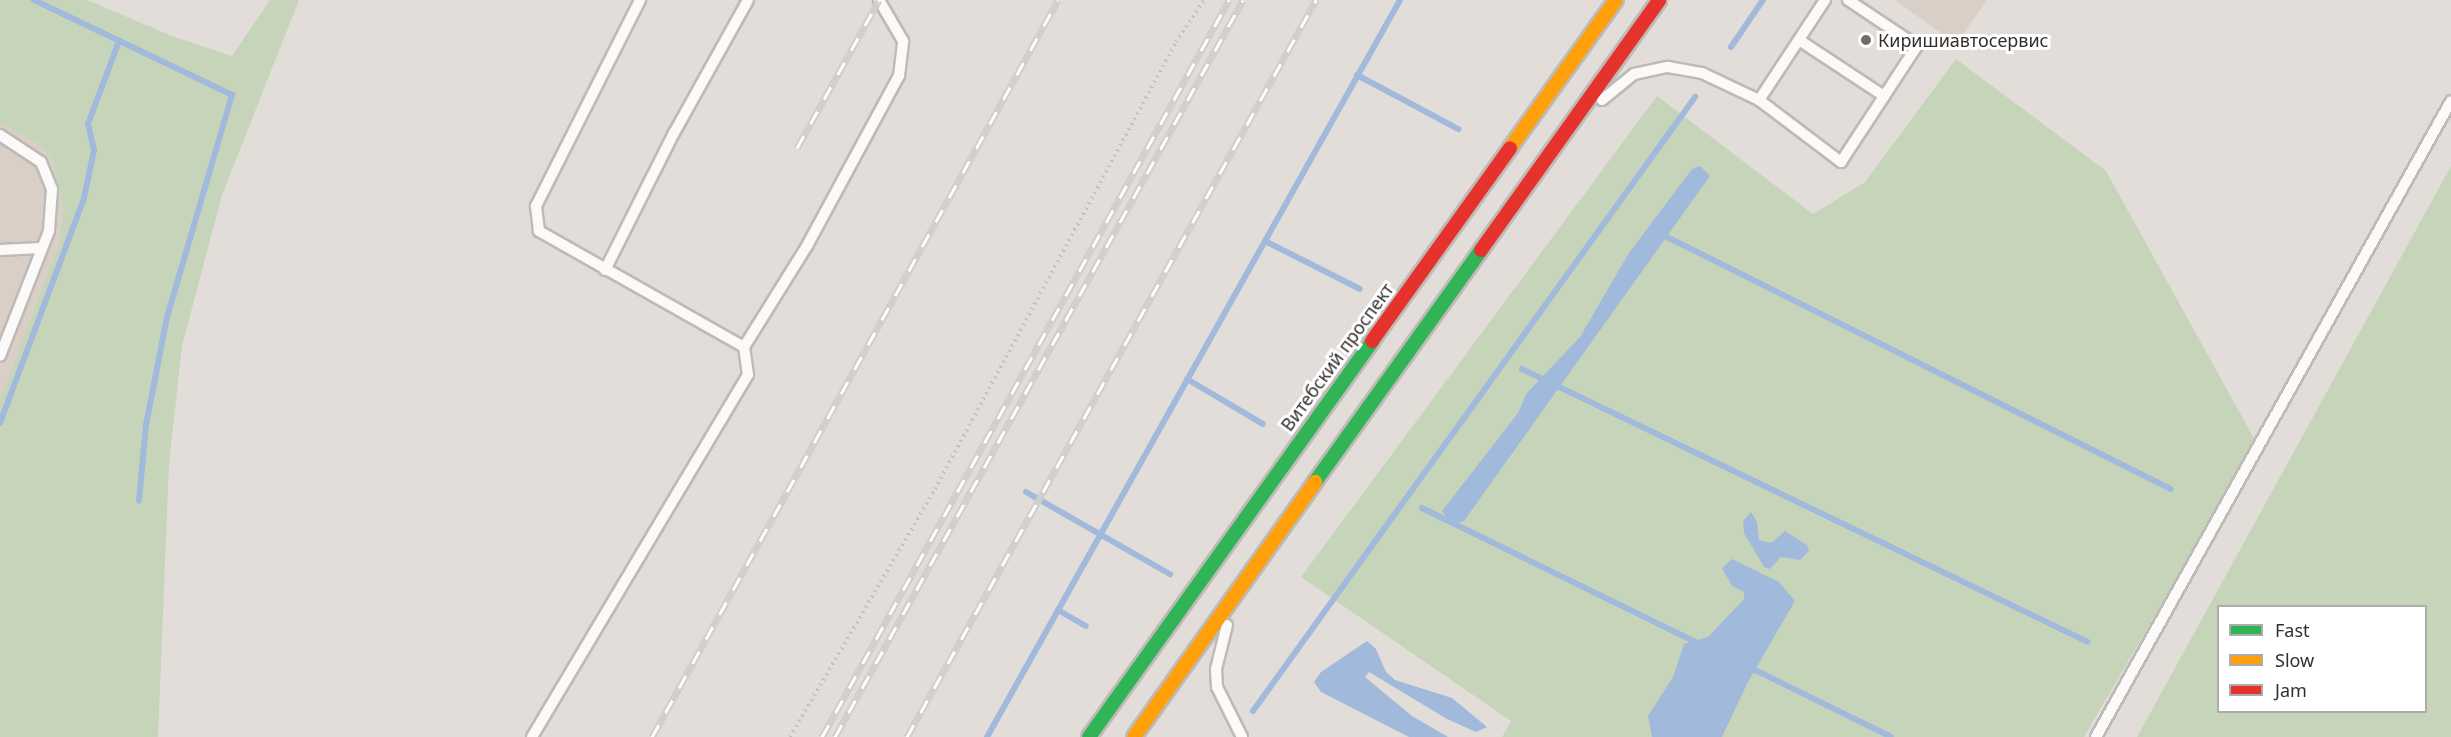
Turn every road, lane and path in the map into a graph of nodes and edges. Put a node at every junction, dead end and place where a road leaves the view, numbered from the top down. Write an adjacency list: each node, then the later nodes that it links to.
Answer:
1 (640, 0): 17 (lane)
2 (748, 0): 17 (lane)
3 (879, 0): 18 (lane)
4 (1204, 0): 22 (path)
5 (1616, 0): 23 (main road, Витебский проспект)
6 (1659, 0): 13 (main road)
7 (1825, 0): 9 (lane)
8 (1848, 0): 10 (lane)
9 (1799, 40): 10 (lane); 11 (lane)
10 (1884, 96): 11 (lane)
11 (1759, 100): 13 (lane)
12 (2451, 101): 26 (lane)
13 (1568, 126): 20 (main road)
14 (0, 135): 15 (lane)
15 (41, 248): 16 (lane); 19 (lane)
16 (0, 250)
17 (605, 270): 18 (lane)
18 (744, 347): 21 (lane)
19 (0, 356)
20 (1236, 589): 24 (main road); 25 (lane)
21 (532, 737)
22 (790, 737)
23 (1089, 737)
24 (1134, 737)
25 (1242, 737)
26 (2096, 737)

